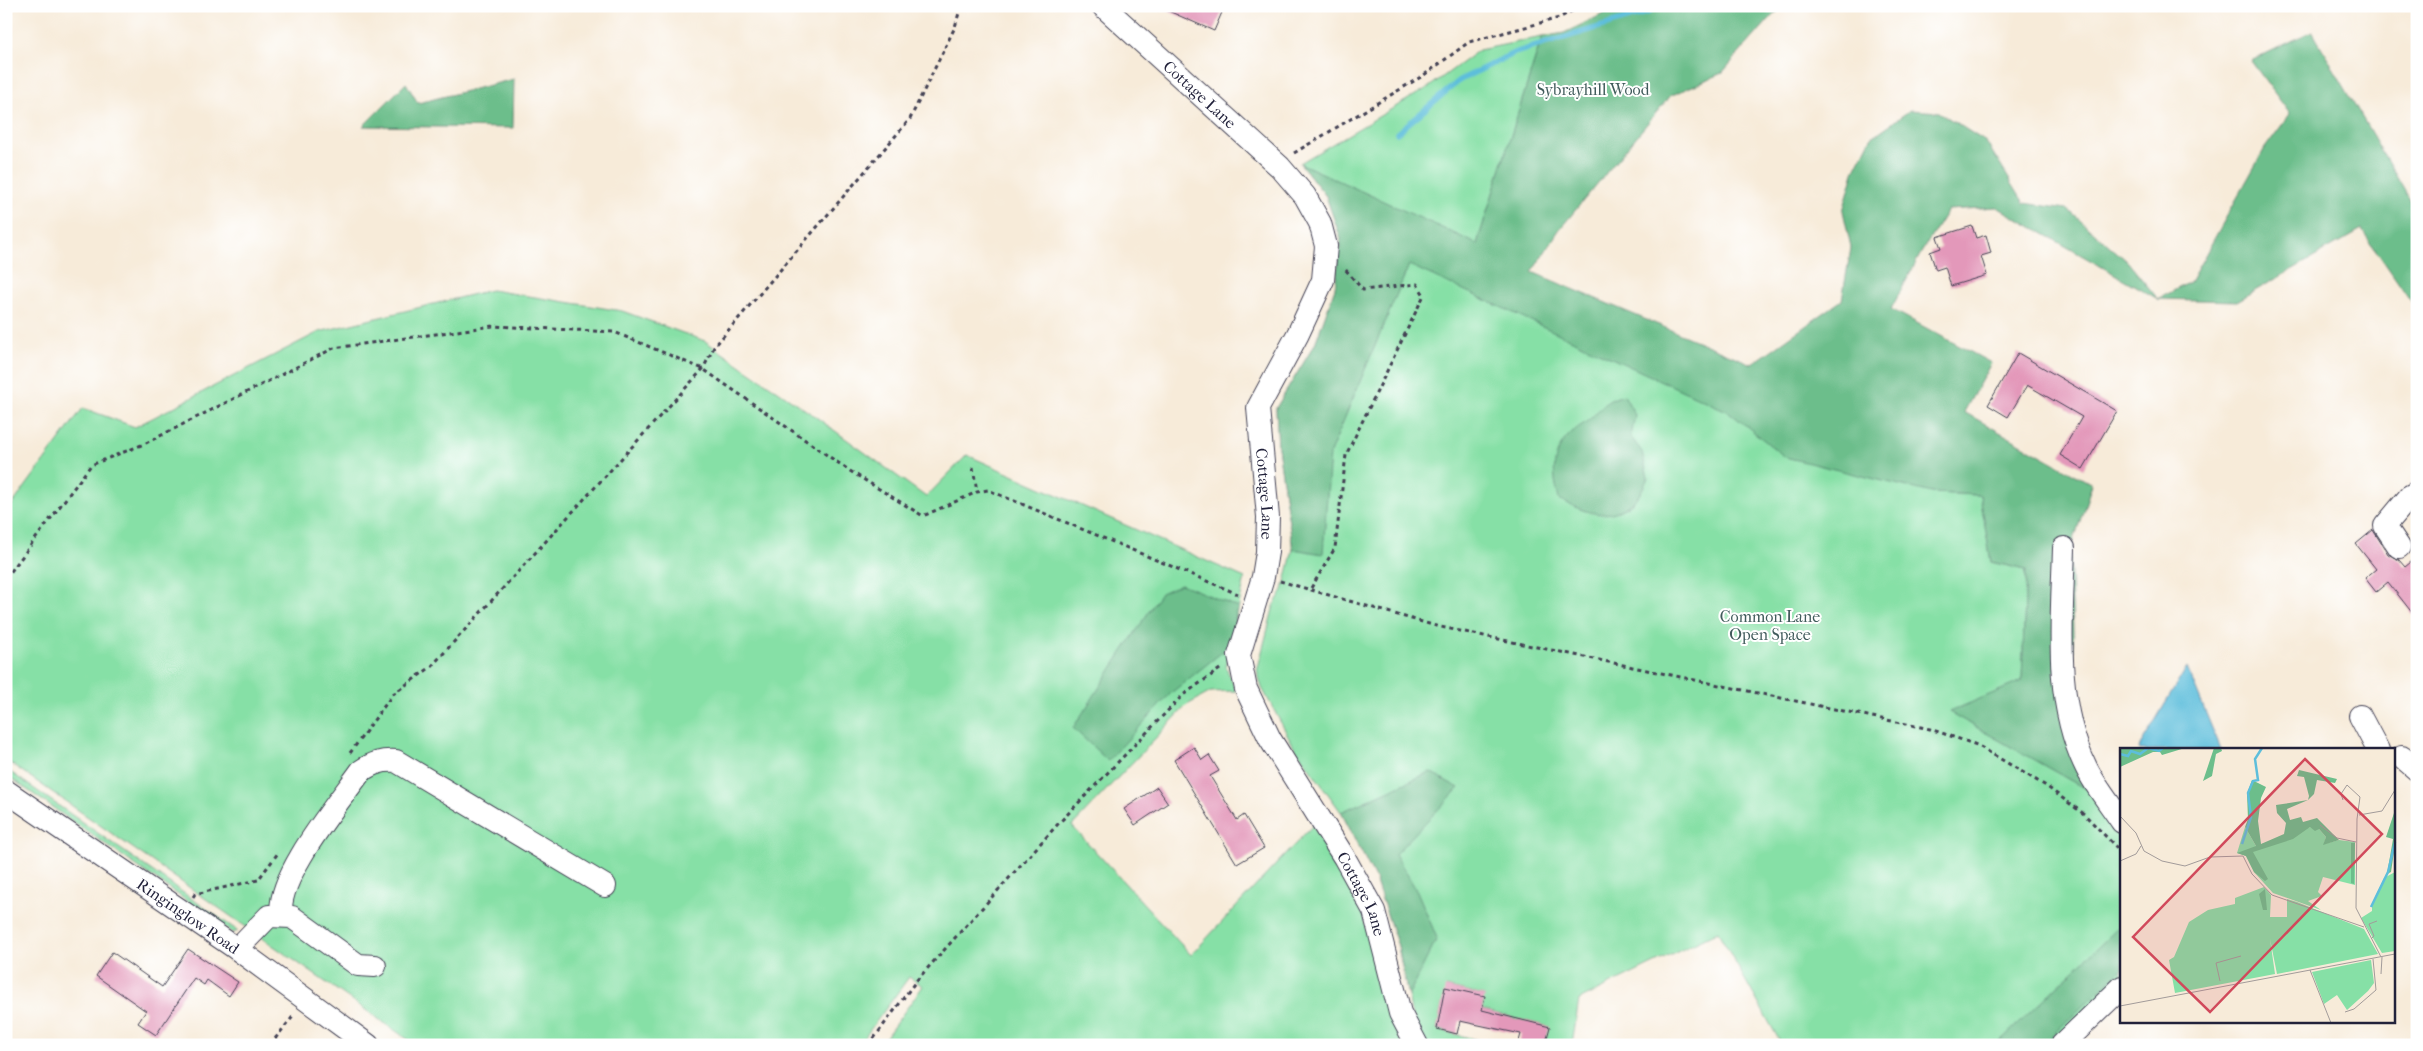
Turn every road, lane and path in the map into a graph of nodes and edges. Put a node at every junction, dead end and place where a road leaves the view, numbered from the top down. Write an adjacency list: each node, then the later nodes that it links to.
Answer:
1 (962, 6): 6 (path)
2 (1103, 6): 4 (street, Cottage Lane)
3 (1581, 6): 4 (path)
4 (1280, 167): 5 (street, Cottage Lane)
5 (1326, 246): 12 (street, Cottage Lane); 14 (path)
6 (703, 369): 8 (path); 13 (path); 19 (path)
7 (973, 466): 8 (path)
8 (977, 492): 15 (path)
9 (2417, 492): 10 (street)
10 (2399, 547)
11 (2064, 548): 21 (street)
12 (1263, 576): 14 (path); 15 (street, Cottage Lane)
13 (6, 578)
14 (1311, 588): 23 (path)
15 (1256, 600): 16 (street, Cottage Lane)
16 (1239, 655): 33 (path); 34 (street, Cottage Lane)
17 (2360, 716): 18 (street)
18 (2377, 748)
19 (346, 759)
20 (6, 791): 25 (street, Ringinglow Road)
21 (2120, 819)
22 (282, 848): 25 (path)
23 (2120, 851)
24 (605, 886): 26 (street)
25 (182, 911): 27 (street, Ringinglow Road)
26 (282, 916): 27 (street); 28 (street)
27 (237, 949): 30 (street, Ringinglow Road)
28 (375, 966)
29 (2120, 989): 35 (street)
30 (306, 999): 31 (path); 32 (street, Ringinglow Road)
31 (270, 1045)
32 (368, 1045)
33 (869, 1045)
34 (1417, 1045)
35 (2062, 1045)

